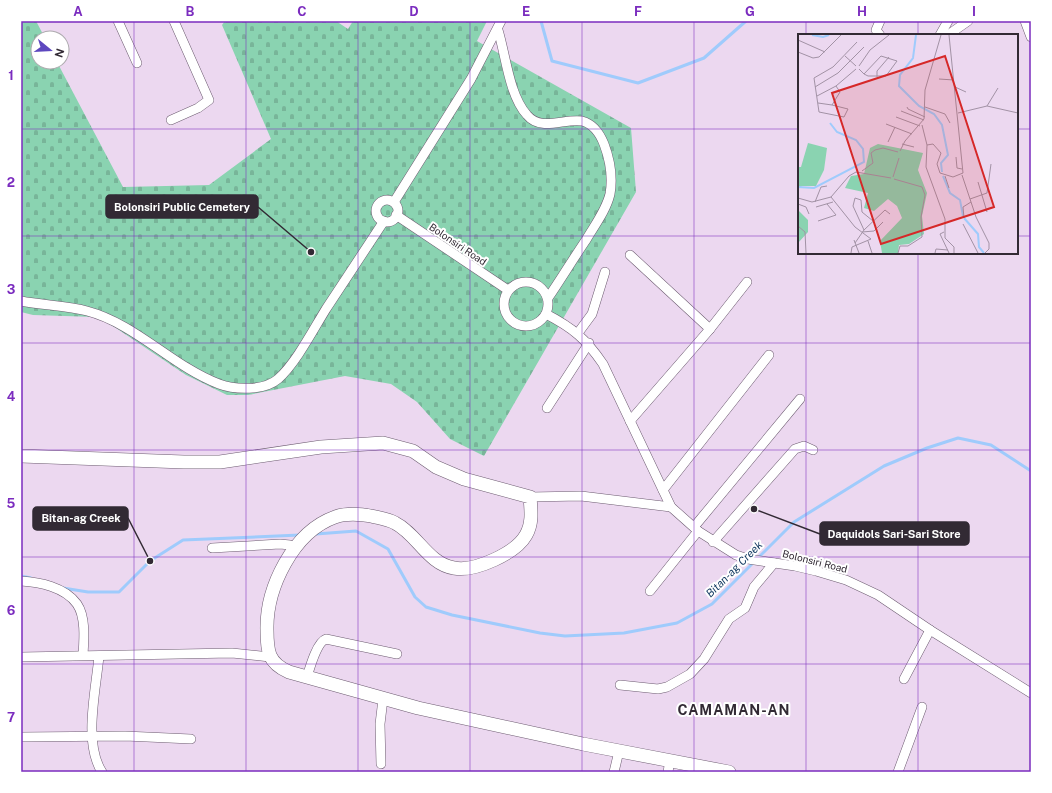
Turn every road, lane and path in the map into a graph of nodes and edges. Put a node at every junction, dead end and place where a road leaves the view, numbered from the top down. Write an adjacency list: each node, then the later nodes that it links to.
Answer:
1 (118, 21): 13 (street)
2 (174, 21): 14 (street)
3 (501, 21): 8 (street)
4 (880, 21): 9 (street)
5 (948, 21): 10 (street)
6 (968, 21): 11 (street)
7 (1025, 21): 12 (street)
8 (498, 30): 15 (street); 22 (street)
9 (879, 34)
10 (941, 34)
11 (949, 34)
12 (1031, 37)
13 (137, 63)
14 (171, 120)
15 (394, 202): 16 (street); 17 (street)
16 (396, 215): 17 (street); 21 (street, Bolonsiri Road)
17 (384, 221): 23 (street)
18 (630, 255): 25 (street)
19 (605, 272): 26 (street)
20 (747, 282): 25 (street)
21 (508, 290): 22 (street); 24 (street)
22 (548, 298): 24 (street)
23 (21, 301)
24 (546, 314): 26 (street, Bolonsiri Road)
25 (710, 329): 31 (street)
26 (578, 333): 27 (street, Bolonsiri Road)
27 (589, 343): 30 (street); 31 (street, Bolonsiri Road)
28 (769, 355): 34 (street)
29 (800, 399): 37 (street)
30 (547, 408)
31 (630, 421): 34 (street, Bolonsiri Road)
32 (813, 450): 39 (street)
33 (21, 456): 35 (main road)
34 (663, 490): 36 (street, Bolonsiri Road)
35 (530, 497): 36 (street); 38 (main road)
36 (671, 507): 37 (street, Bolonsiri Road)
37 (696, 529): 39 (street, Bolonsiri Road); 43 (street)
38 (302, 540): 40 (street); 49 (main road)
39 (713, 542): 41 (street, Bolonsiri Road)
40 (212, 548)
41 (770, 562): 44 (street, Bolonsiri Road); 52 (street)
42 (21, 581): 46 (street)
43 (650, 591)
44 (930, 630): 51 (street); 53 (street, Bolonsiri Road)
45 (397, 654): 50 (street)
46 (82, 655): 47 (street); 48 (street)
47 (99, 656): 49 (street); 56 (street)
48 (21, 657)
49 (270, 657): 50 (main road)
50 (307, 677): 54 (main road)
51 (904, 678)
52 (620, 685)
53 (1031, 693)
54 (383, 699): 59 (main road); 60 (street)
55 (922, 707): 65 (street)
56 (92, 735): 57 (street); 58 (street); 62 (street)
57 (21, 737)
58 (191, 739)
59 (619, 751): 61 (main road); 63 (street)
60 (381, 764)
61 (669, 766): 64 (main road)
62 (102, 772)
63 (614, 772)
64 (729, 772)
65 (898, 772)

